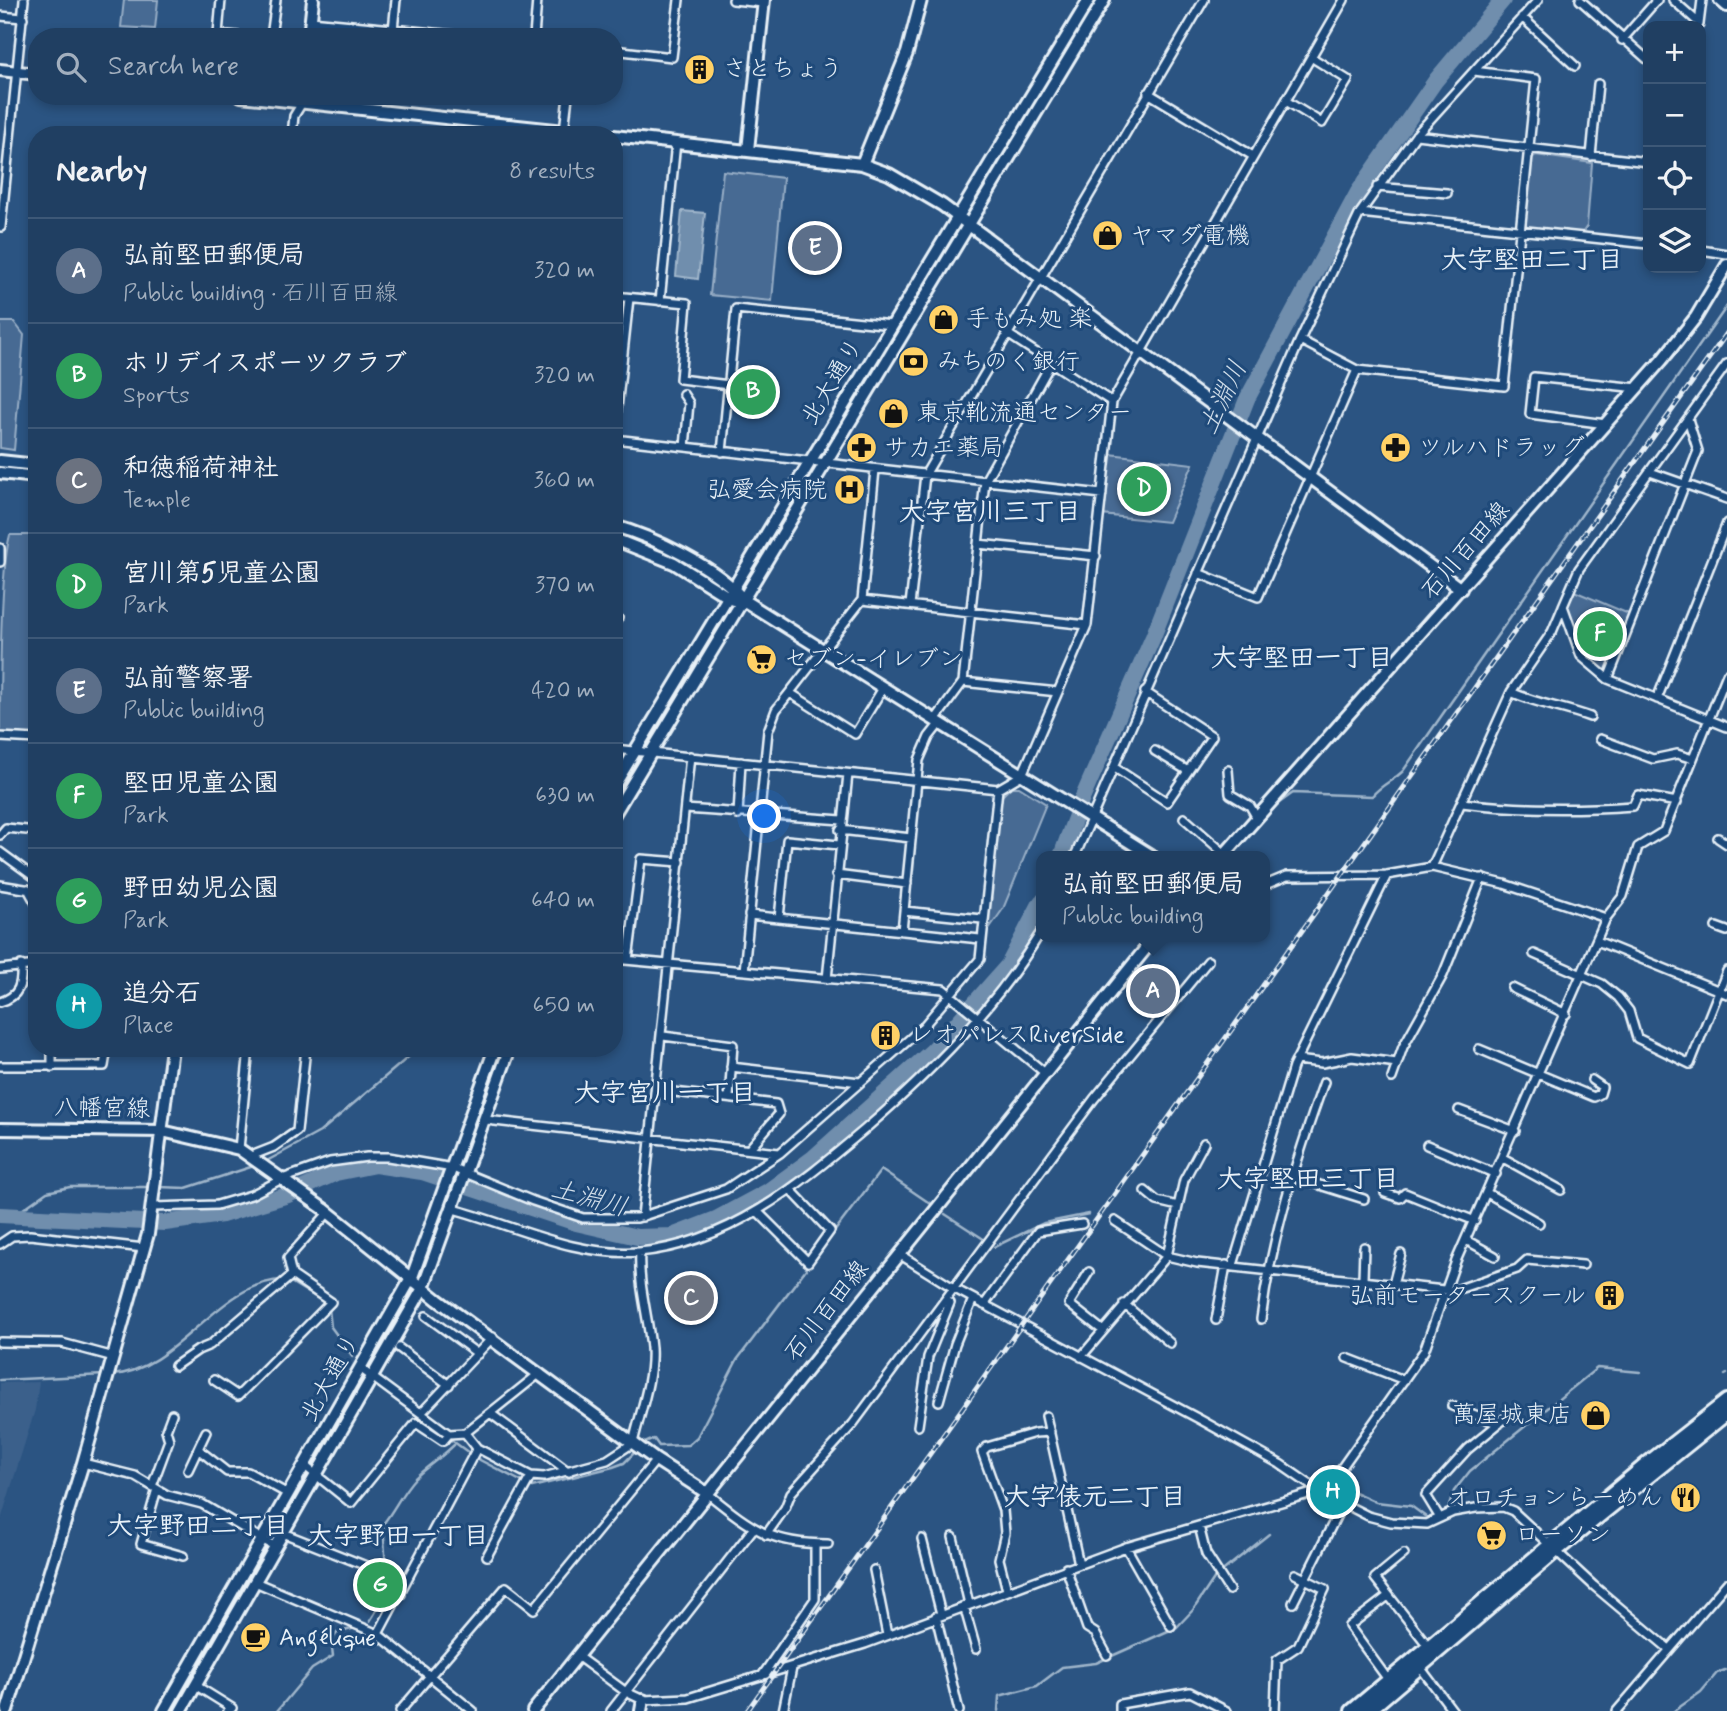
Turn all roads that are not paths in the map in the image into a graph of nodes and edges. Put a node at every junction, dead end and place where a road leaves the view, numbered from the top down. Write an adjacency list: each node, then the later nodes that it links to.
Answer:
1 (24, 0): 23 (street)
2 (220, 0): 28 (street)
3 (276, 0): 29 (street)
4 (313, 0): 25 (street)
5 (396, 0): 32 (street)
6 (537, 0): 33 (street)
7 (679, 0): 35 (street)
8 (733, 0): 20 (street)
9 (921, 0): 60 (street)
10 (1088, 0): 64 (street, 北大通り)
11 (1104, 0): 66 (street)
12 (1204, 0): 44 (street)
13 (1344, 0): 37 (street)
14 (1538, 0): 24 (street)
15 (1580, 0): 34 (street)
16 (1657, 0): 34 (street)
17 (1673, 0): 26 (street)
18 (1702, 0): 27 (street)
19 (1720, 0): 21 (street)
20 (764, 2): 56 (street)
21 (1727, 6)
22 (0, 16): 23 (street)
23 (23, 18): 41 (street)
24 (1522, 18): 38 (street); 40 (street)
25 (311, 21): 30 (street); 31 (street)
26 (1696, 21)
27 (1699, 21)
28 (218, 28)
29 (272, 28)
30 (310, 28)
31 (375, 28)
32 (393, 28)
33 (535, 28)
34 (1622, 40): 36 (street)
35 (623, 51)
36 (1643, 56)
37 (1311, 57): 45 (street); 45 (street)
38 (1575, 66)
39 (0, 70): 41 (street)
40 (1474, 71): 52 (street); 55 (street)
41 (17, 72): 42 (street); 65 (street)
42 (28, 73)
43 (1598, 84): 58 (street)
44 (1148, 93): 57 (street); 72 (street)
45 (1286, 101): 57 (street)
46 (300, 105): 49 (street)
47 (343, 105): 50 (street)
48 (567, 105): 51 (street)
49 (293, 126)
50 (509, 126)
51 (565, 126)
52 (1416, 135): 55 (street); 61 (street)
53 (623, 137): 54 (street)
54 (676, 142): 56 (street); 75 (street)
55 (1529, 149): 58 (street); 67 (street)
56 (748, 150): 60 (street)
57 (1254, 156): 79 (street)
58 (1591, 156): 59 (street)
59 (1643, 161)
60 (862, 164): 64 (street)
61 (1377, 187): 62 (street); 63 (street)
62 (1447, 193)
63 (1360, 213): 67 (street); 78 (street)
64 (957, 218): 66 (street); 76 (street, 北大通り)
65 (1, 226)
66 (968, 226): 72 (street); 97 (street)
67 (1521, 230): 68 (street); 83 (street)
68 (1643, 243)
69 (1706, 251): 70 (street)
70 (1727, 254)
71 (1727, 265): 85 (street, 石川百田線)
72 (1039, 277): 77 (street); 79 (street)
73 (623, 297): 74 (street)
74 (629, 298): 75 (street); 80 (street)
75 (660, 301): 84 (street)
76 (892, 326): 84 (street); 95 (street, 北大通り)
77 (1006, 333): 81 (street); 101 (street)
78 (1300, 340): 83 (street); 90 (street)
79 (1139, 352): 87 (street); 90 (street)
80 (623, 354)
81 (1051, 363): 87 (street); 104 (street)
82 (1727, 364): 88 (street)
83 (1357, 370): 103 (street)
84 (729, 385): 93 (street)
85 (1638, 388): 89 (street, 石川百田線); 89 (street)
86 (683, 394): 92 (street)
87 (1112, 402): 106 (street)
88 (1688, 419): 99 (street); 105 (street)
89 (1606, 424): 117 (street, 石川百田線)
90 (1256, 438): 103 (street); 115 (street)
91 (623, 439): 92 (street)
92 (685, 447): 93 (street)
93 (722, 452): 95 (street)
94 (0, 461): 96 (street)
95 (809, 463): 97 (street); 116 (street, 北大通り)
96 (28, 464)
97 (824, 464): 98 (street); 119 (street)
98 (875, 470): 101 (street); 120 (street)
99 (1650, 472): 105 (street); 122 (street)
100 (0, 473): 102 (street)
101 (925, 475): 104 (street); 121 (street)
102 (28, 476)
103 (1310, 477): 115 (street); 117 (street)
104 (985, 481): 106 (street); 111 (street)
105 (1686, 482): 107 (street); 127 (street)
106 (1102, 494): 113 (street)
107 (1727, 499)
108 (1727, 523): 134 (street)
109 (623, 529): 116 (street)
110 (623, 543): 118 (street)
111 (978, 544): 113 (street); 123 (street)
112 (0, 548): 114 (street)
113 (1096, 556): 124 (street)
114 (0, 562)
115 (1198, 573): 131 (street)
116 (735, 589): 118 (street, 北大通り); 119 (street)
117 (1461, 589): 166 (street, 石川百田線)
118 (728, 600): 119 (street); 143 (street, 北大通り)
119 (743, 600): 125 (street); 145 (street)
120 (862, 600): 121 (street); 125 (street)
121 (911, 606): 123 (street)
122 (1563, 606): 127 (street); 132 (street)
123 (971, 612): 124 (street); 128 (street)
124 (1087, 625): 130 (street)
125 (824, 651): 129 (street); 133 (street)
126 (1727, 674): 136 (street)
127 (1608, 679): 134 (street)
128 (963, 682): 130 (street); 137 (street)
129 (883, 688): 133 (street); 137 (street)
130 (1058, 692): 155 (street)
131 (1145, 692): 150 (street); 152 (street)
132 (1511, 692): 135 (street); 160 (street)
133 (790, 693): 149 (street)
134 (1657, 699): 136 (street)
135 (1590, 717)
136 (1709, 720): 138 (street); 147 (street)
137 (937, 722): 155 (street); 156 (street)
138 (1727, 727)
139 (0, 737): 140 (street)
140 (28, 739)
141 (1600, 739): 147 (street)
142 (623, 750): 143 (street)
143 (636, 751): 145 (street); 153 (street, 北大通り)
144 (1155, 751): 152 (street)
145 (651, 752): 146 (street); 158 (street)
146 (691, 756): 148 (street); 161 (street)
147 (1693, 759): 159 (street)
148 (741, 762): 149 (street); 162 (street)
149 (764, 765): 154 (street); 163 (street)
150 (1115, 768): 152 (street); 164 (street)
151 (1228, 770): 166 (street)
152 (1188, 771)
153 (623, 772)
154 (848, 774): 156 (street); 167 (street)
155 (1022, 775): 157 (street); 164 (street)
156 (916, 782): 157 (street); 171 (street)
157 (998, 789): 194 (street)
158 (623, 799)
159 (1677, 802): 160 (street); 193 (street)
160 (1462, 803): 181 (street)
161 (685, 809): 162 (street); 180 (street)
162 (738, 815): 163 (street)
163 (759, 817): 167 (street); 191 (street)
164 (1091, 818): 175 (street); 176 (street)
165 (1184, 818): 177 (street)
166 (1257, 818): 178 (street, 石川百田線)
167 (842, 820): 169 (street)
168 (28, 830): 170 (street)
169 (840, 830): 171 (street); 174 (street)
170 (0, 835)
171 (911, 838): 186 (street)
172 (1718, 838): 173 (street)
173 (1727, 844)
174 (839, 845): 183 (street); 192 (street)
175 (1077, 851)
176 (1144, 851)
177 (1220, 851)
178 (1228, 851)
179 (0, 852): 182 (street)
180 (680, 862): 205 (street); 209 (street)
181 (1432, 867): 184 (street); 185 (street)
182 (28, 872)
183 (836, 875): 186 (street); 195 (street)
184 (1387, 876): 187 (street); 230 (street)
185 (1482, 878): 193 (street); 231 (street)
186 (906, 884): 190 (street)
187 (1270, 884)
188 (0, 885): 189 (street)
189 (27, 889)
190 (904, 911): 194 (street); 197 (street)
191 (749, 915): 192 (street); 211 (street)
192 (779, 918): 195 (street)
193 (1606, 918): 201 (street)
194 (982, 919): 199 (street)
195 (830, 924): 197 (street); 214 (street)
196 (1716, 927): 198 (street)
197 (902, 931): 199 (street)
198 (1727, 931)
199 (980, 939): 217 (street)
200 (1036, 940): 220 (street)
201 (1597, 941): 213 (street); 216 (street)
202 (1151, 942): 235 (street, 石川百田線)
203 (1534, 954): 213 (street)
204 (623, 960): 205 (street)
205 (628, 960): 209 (street)
206 (1208, 961): 295 (street)
207 (21, 965): 208 (street); 210 (street); 218 (street)
208 (28, 965)
209 (670, 965): 211 (street); 221 (street)
210 (0, 969)
211 (744, 971): 214 (street)
212 (1727, 971): 216 (street)
213 (1582, 974): 216 (street); 219 (street)
214 (827, 979): 217 (street)
215 (1512, 989): 219 (street)
216 (1723, 993)
217 (955, 996): 220 (street); 239 (street)
218 (0, 1002)
219 (1566, 1014): 236 (street)
220 (978, 1015): 235 (street); 262 (street)
221 (663, 1036): 234 (street); 241 (street)
222 (1479, 1049): 236 (street)
223 (52, 1057): 233 (street)
224 (106, 1057): 233 (street)
225 (171, 1057): 246 (street, 八幡宮線)
226 (248, 1057): 252 (street)
227 (305, 1057): 255 (street)
228 (492, 1057): 256 (street, 北大通り)
229 (507, 1057): 244 (street, 北大通り)
230 (1296, 1060): 231 (street); 286 (street)
231 (1397, 1063): 237 (street)
232 (0, 1066): 233 (street)
233 (52, 1067)
234 (732, 1067): 239 (street); 242 (street)
235 (1045, 1073): 282 (street, 石川百田線)
236 (1540, 1074): 238 (street); 247 (street)
237 (1392, 1078)
238 (1592, 1080)
239 (860, 1082): 253 (street)
240 (1324, 1082): 259 (street)
241 (657, 1090): 242 (street); 248 (street)
242 (729, 1098): 251 (street)
243 (1460, 1110): 247 (street)
244 (486, 1120): 248 (street); 258 (street, 北大通り)
245 (0, 1129): 246 (street, 八幡宮線)
246 (162, 1130): 252 (street); 269 (street)
247 (1515, 1131): 254 (street)
248 (652, 1138): 251 (street); 272 (street)
249 (1203, 1143): 267 (street)
250 (1427, 1145): 257 (street)
251 (750, 1148): 253 (street)
252 (239, 1149): 255 (street)
253 (780, 1153): 272 (street)
254 (1503, 1158): 257 (street); 261 (street)
255 (255, 1159): 260 (street)
256 (453, 1170): 258 (street); 260 (street); 290 (street, 北大通り)
257 (1496, 1174): 265 (street)
258 (466, 1175): 268 (street, 北大通り); 272 (street)
259 (1291, 1176): 266 (street); 288 (street)
260 (284, 1181): 269 (street); 271 (street)
261 (1561, 1189)
262 (791, 1190): 270 (street); 270 (street)
263 (1145, 1191): 267 (street)
264 (1385, 1193): 274 (street)
265 (1488, 1193): 274 (street); 275 (street)
266 (1364, 1199)
267 (1178, 1206): 285 (street)
268 (454, 1207): 281 (street); 294 (street, 北大通り)
269 (153, 1209): 280 (street)
270 (757, 1211): 281 (street)
271 (328, 1213): 290 (street); 291 (street)
272 (642, 1217)
273 (1115, 1221): 285 (street)
274 (1475, 1221): 277 (street)
275 (1539, 1223)
276 (1082, 1224): 299 (street)
277 (1466, 1240): 284 (street); 296 (street)
278 (0, 1244): 280 (street)
279 (1364, 1247): 292 (street)
280 (144, 1248): 309 (street)
281 (640, 1252): 334 (street)
282 (899, 1254): 295 (street); 346 (street, 石川百田線)
283 (1401, 1254): 293 (street)
284 (1495, 1255)
285 (1167, 1256): 286 (street); 298 (street)
286 (1229, 1265): 288 (street); 302 (street)
287 (1583, 1265): 296 (street)
288 (1267, 1270): 292 (street); 301 (street)
289 (1089, 1272): 303 (street)
290 (412, 1277): 294 (street); 313 (street, 北大通り)
291 (288, 1279): 312 (street); 316 (street)
292 (1363, 1279): 293 (street)
293 (1393, 1284): 296 (street)
294 (423, 1288): 304 (street); 315 (street, 北大通り)
295 (957, 1290): 297 (street); 329 (street); 353 (street)
296 (1444, 1290): 317 (street)
297 (972, 1299): 299 (street); 319 (street)
298 (1124, 1304): 303 (street); 306 (street)
299 (984, 1305): 310 (street)
300 (426, 1316): 308 (street)
301 (1261, 1318)
302 (1216, 1320)
303 (1102, 1330): 310 (street)
304 (493, 1337): 308 (street); 314 (street)
305 (0, 1342): 309 (street)
306 (1170, 1343)
307 (399, 1348): 318 (street)
308 (478, 1354): 318 (street)
309 (114, 1357): 338 (street)
310 (1081, 1357): 345 (street)
311 (1348, 1359): 317 (street)
312 (175, 1366)
313 (360, 1368): 315 (street); 339 (street, 北大通り)
314 (540, 1373): 323 (street); 334 (street)
315 (372, 1376): 322 (street); 342 (street, 北大通り)
316 (214, 1380)
317 (1404, 1380): 345 (street)
318 (449, 1385): 322 (street)
319 (939, 1401)
320 (1727, 1401): 361 (main road)
321 (1452, 1406): 328 (street)
322 (422, 1412): 333 (street)
323 (490, 1413): 332 (street); 341 (street)
324 (1727, 1413): 361 (main road)
325 (172, 1414): 344 (street)
326 (1046, 1416): 331 (street)
327 (1508, 1416): 328 (street)
328 (1499, 1424): 349 (street)
329 (918, 1426)
330 (206, 1432): 335 (street)
331 (1049, 1432): 365 (street); 372 (street)
332 (465, 1433): 333 (street); 336 (street)
333 (447, 1436): 342 (street)
334 (633, 1443): 337 (street); 341 (street)
335 (198, 1449): 340 (street); 347 (street)
336 (474, 1452): 343 (street); 374 (street)
337 (656, 1460): 346 (street); 389 (street)
338 (83, 1463): 344 (street); 396 (street)
339 (305, 1466): 342 (street); 347 (street, 北大通り)
340 (188, 1470)
341 (569, 1472): 343 (street)
342 (316, 1475): 352 (street, 北大通り)
343 (531, 1476): 364 (street)
344 (155, 1488): 355 (street); 363 (street)
345 (1319, 1491): 348 (street); 350 (street)
346 (707, 1493): 351 (street); 386 (street, 石川百田線)
347 (288, 1494): 355 (street, 北大通り)
348 (1343, 1503): 349 (street); 369 (street)
349 (1440, 1518): 361 (street)
350 (1199, 1526): 360 (street); 373 (street)
351 (753, 1529): 353 (street); 393 (street)
352 (283, 1533): 359 (street, 北大通り); 374 (street)
353 (766, 1535): 357 (street)
354 (953, 1537): 377 (street)
355 (262, 1538): 359 (street); 397 (street, 北大通り)
356 (922, 1539): 378 (street)
357 (815, 1544): 358 (street); 390 (street)
358 (828, 1544)
359 (275, 1546): 370 (street, 北大通り)
360 (1126, 1547): 365 (street); 379 (street)
361 (1553, 1547): 382 (main road); 384 (street); 387 (main road)
362 (1404, 1554): 375 (street)
363 (183, 1556)
364 (487, 1556)
365 (1079, 1564): 366 (street)
366 (1066, 1569): 372 (street); 385 (street)
367 (874, 1570): 381 (street)
368 (1295, 1574): 369 (street)
369 (1303, 1578): 376 (street); 408 (street)
370 (255, 1582): 380 (street); 392 (street, 北大通り)
371 (1727, 1583): 384 (street)
372 (1007, 1590): 377 (street)
373 (1229, 1590)
374 (401, 1594): 380 (street)
375 (1388, 1596): 382 (street); 391 (street)
376 (1293, 1603)
377 (967, 1605): 378 (street); 383 (street)
378 (938, 1615): 381 (street); 405 (street)
379 (1171, 1626)
380 (378, 1634): 389 (street)
381 (887, 1635): 388 (street)
382 (1429, 1647): 391 (main road)
383 (976, 1649)
384 (1669, 1649): 410 (street)
385 (1107, 1655)
386 (577, 1656): 393 (street); 402 (street, 石川百田線)
387 (1420, 1667): 395 (main road); 409 (street)
388 (792, 1668): 390 (street); 404 (street)
389 (431, 1675): 400 (street); 401 (street)
390 (762, 1676): 394 (street)
391 (1389, 1681): 395 (main road)
392 (195, 1685): 398 (street, 北大通り); 399 (street)
393 (626, 1692): 394 (street); 403 (street)
394 (642, 1705)
395 (1358, 1710)
396 (7, 1711)
397 (164, 1711)
398 (181, 1711)
399 (228, 1711)
400 (400, 1711)
401 (473, 1711)
402 (533, 1711)
403 (611, 1711)
404 (783, 1711)
405 (959, 1711)
406 (1120, 1711): 407 (street)
407 (1227, 1711)
408 (1275, 1711)
409 (1453, 1711)
410 (1617, 1711)

